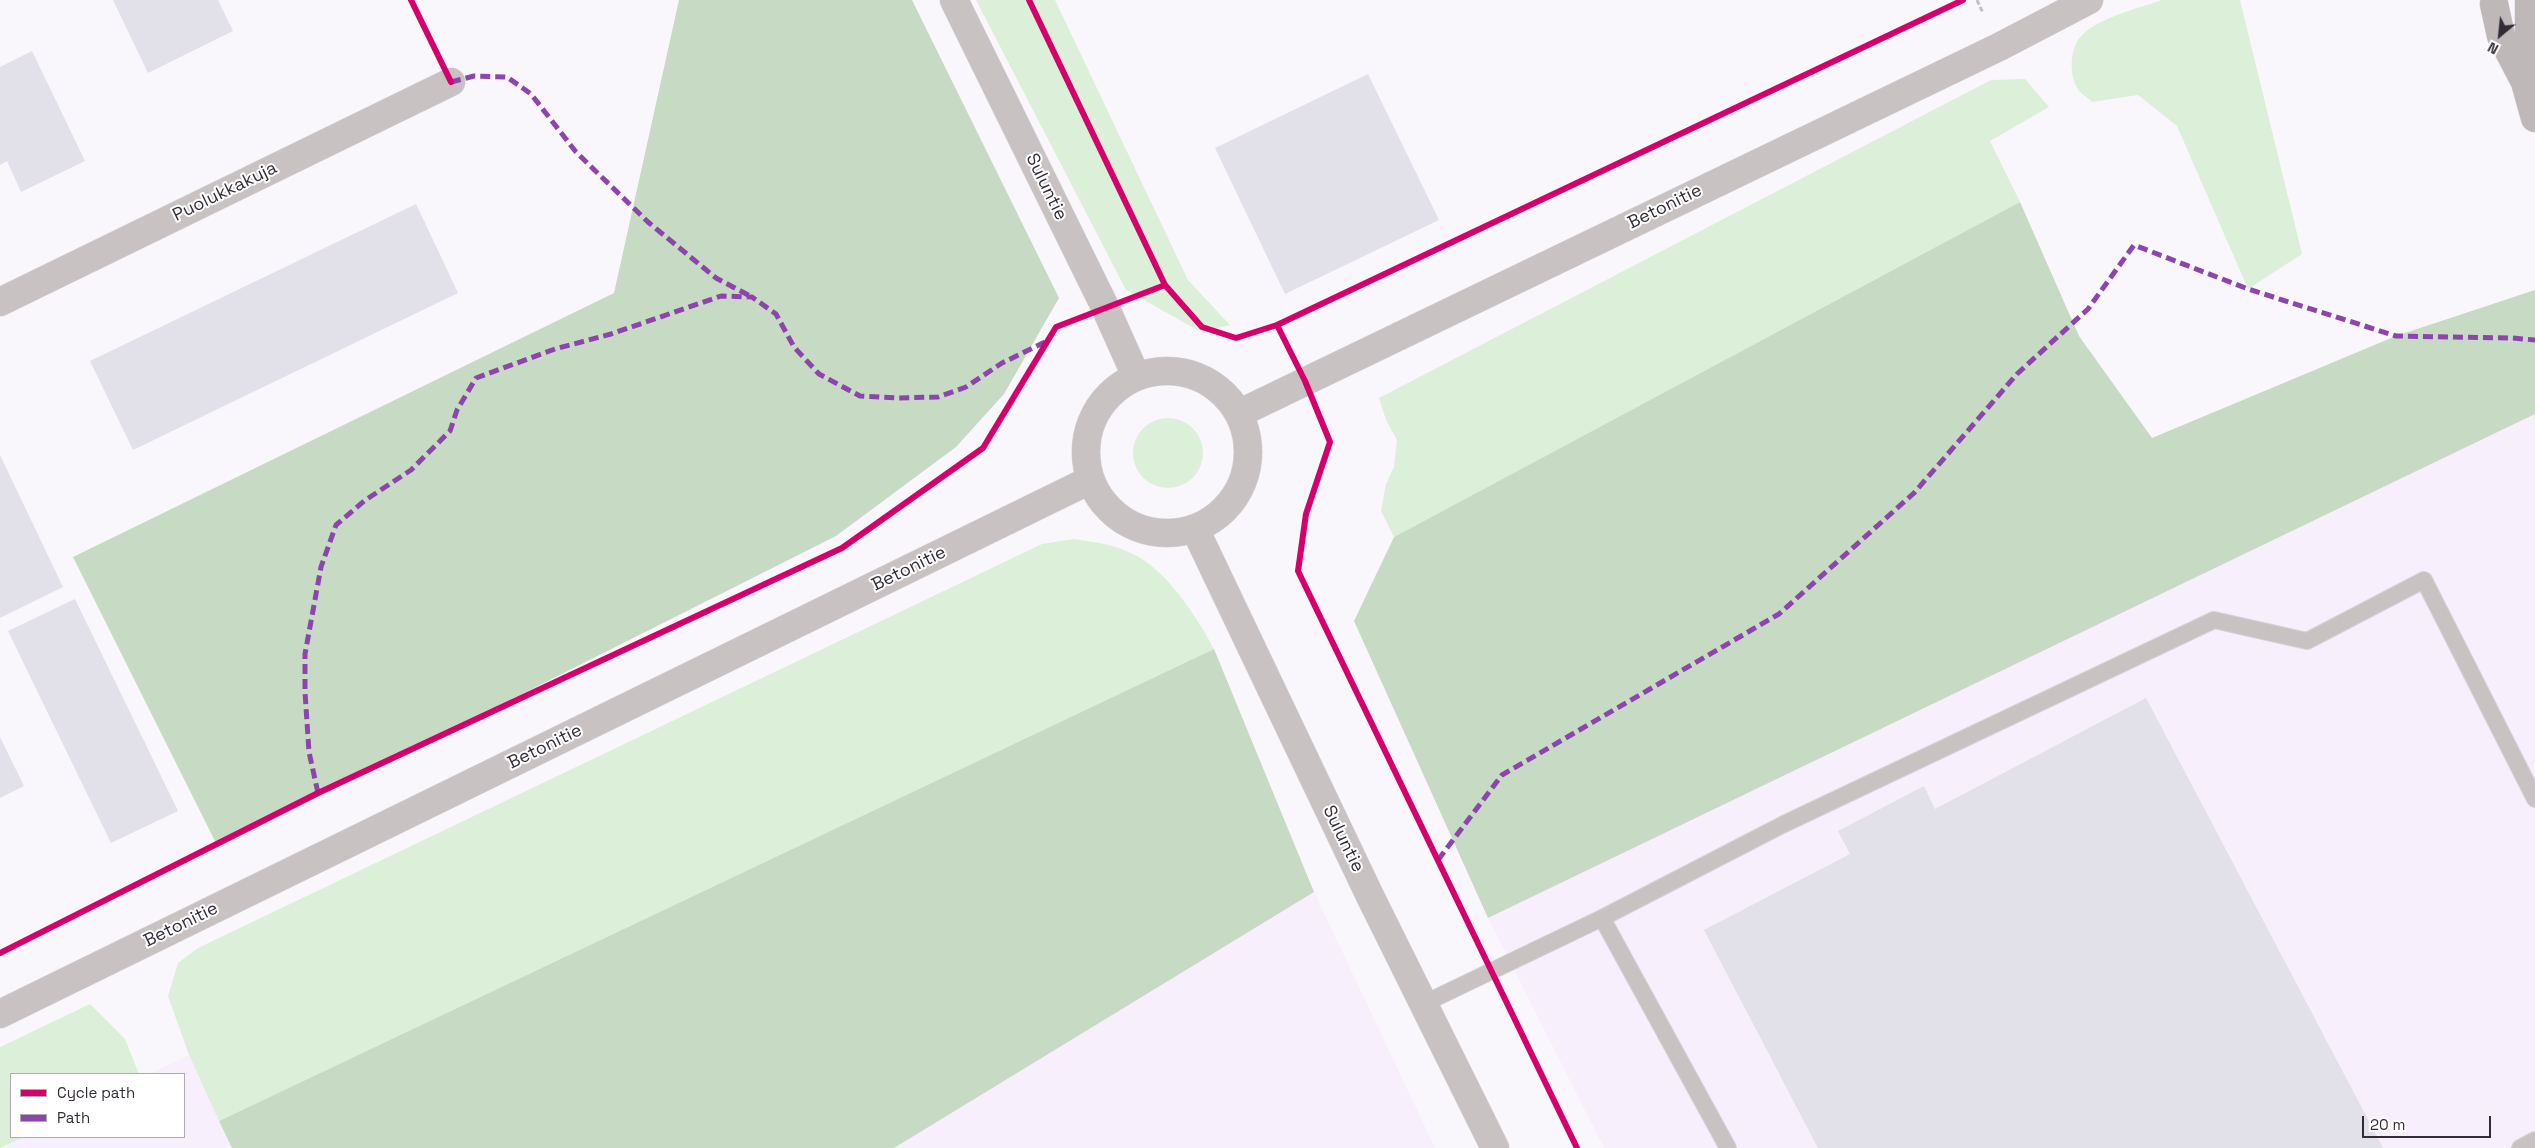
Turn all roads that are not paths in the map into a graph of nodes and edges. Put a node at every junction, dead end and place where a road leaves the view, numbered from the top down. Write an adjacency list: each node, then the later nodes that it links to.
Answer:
1 (954, 0): 10 (street, Suluntie)
2 (2089, 0): 11 (street, Betonitie)
3 (2521, 0): 5 (main road)
4 (2529, 0): 7 (main road)
5 (2485, 2): 7 (main road)
6 (451, 82): 9 (street, Puolukkakuja)
7 (2525, 82): 8 (main road)
8 (2535, 118)
9 (0, 302)
10 (1136, 376): 11 (street); 12 (street)
11 (1240, 413): 13 (street)
12 (1090, 480): 13 (street); 17 (street, Betonitie)
13 (1195, 529): 16 (street, Suluntie)
14 (2535, 799): 15 (lane)
15 (1602, 918): 16 (lane); 20 (lane)
16 (1423, 1004): 19 (street, Suluntie)
17 (0, 1014)
18 (2535, 1140): 21 (lane)
19 (1495, 1148)
20 (1728, 1148)
21 (2520, 1148)

